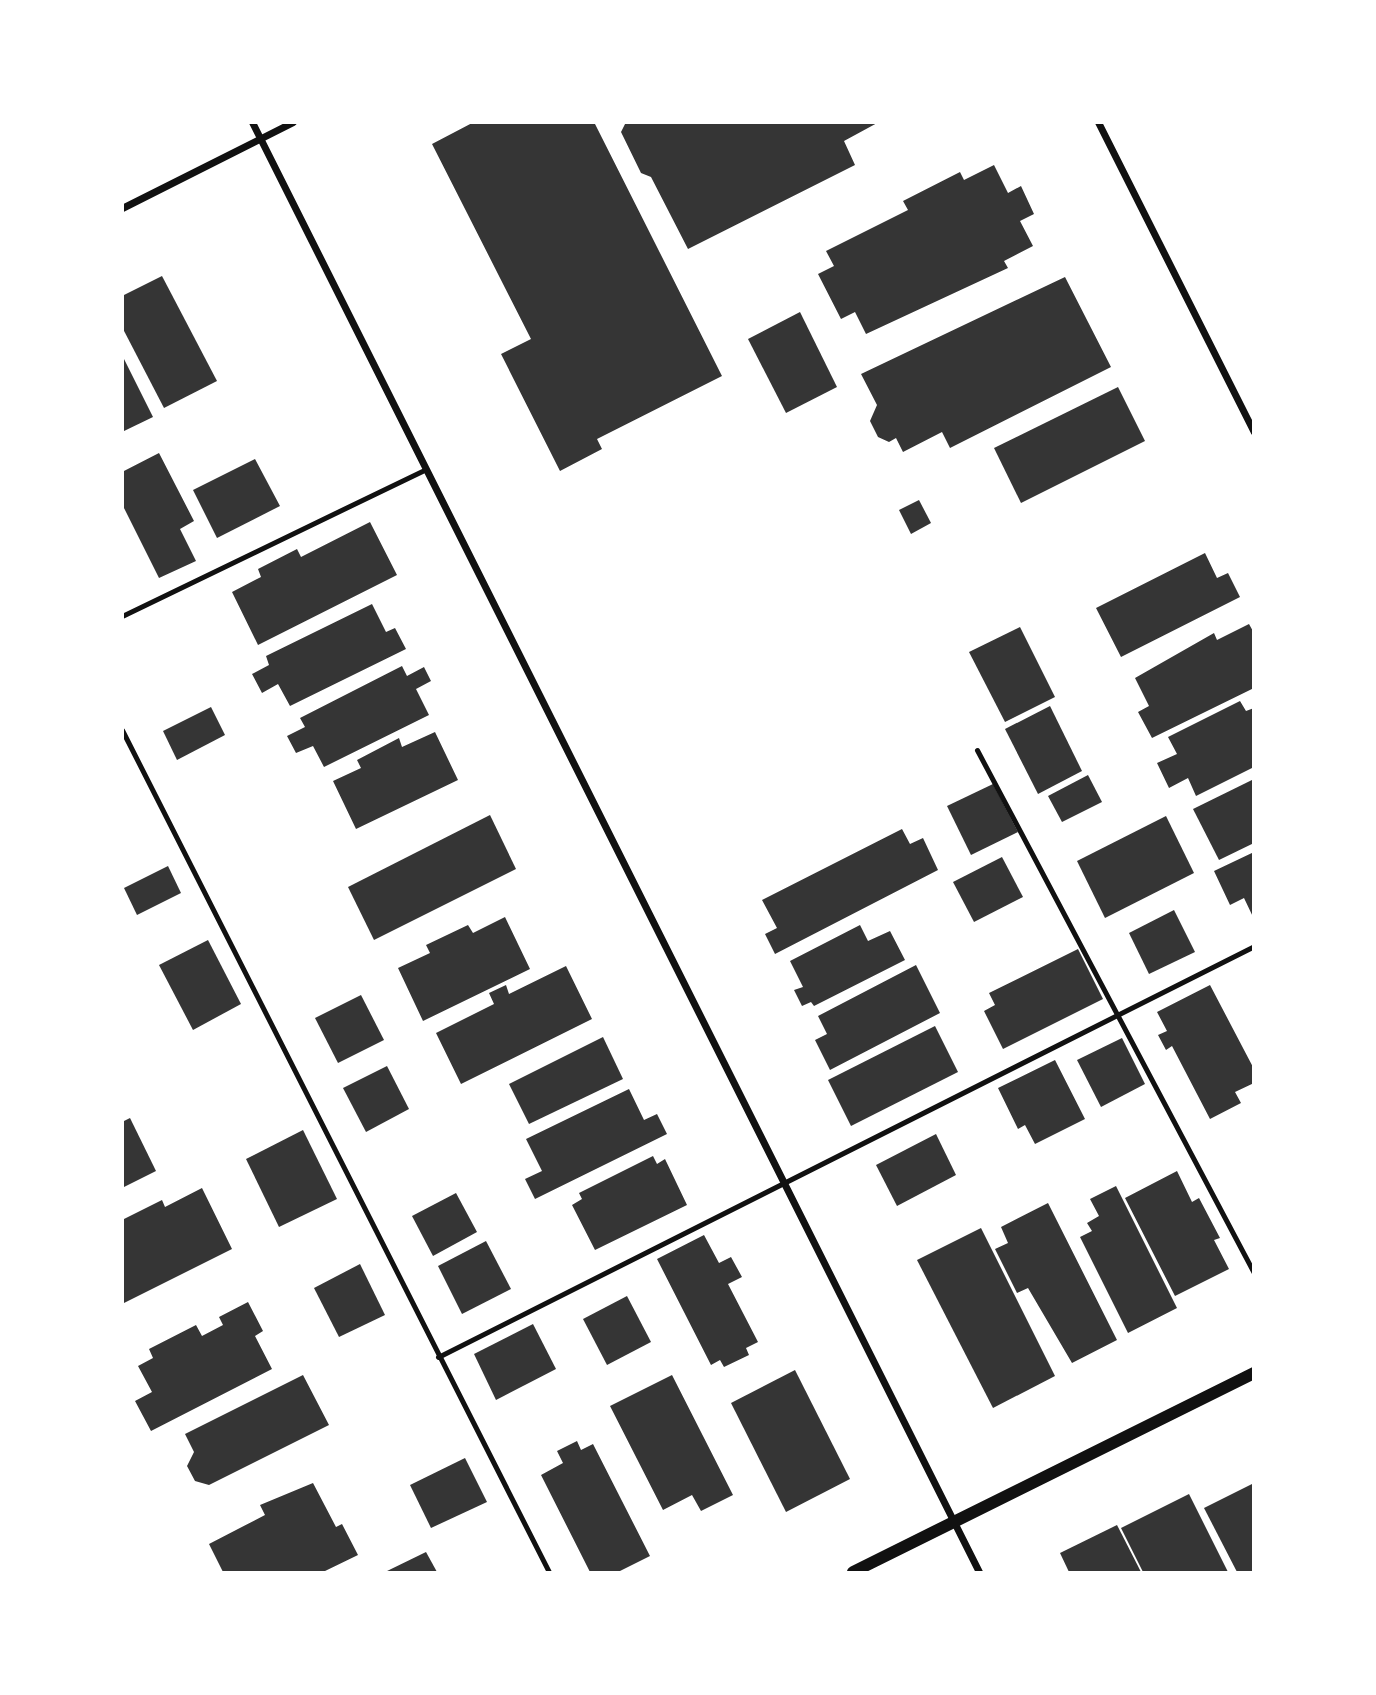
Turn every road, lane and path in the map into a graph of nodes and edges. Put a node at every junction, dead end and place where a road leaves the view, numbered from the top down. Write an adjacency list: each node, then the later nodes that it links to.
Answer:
1 (252, 122): 5 (street)
2 (293, 122): 5 (street)
3 (1110, 122): 4 (lane)
4 (1099, 125): 7 (street)
5 (261, 138): 6 (street); 8 (street)
6 (122, 208)
7 (1254, 432)
8 (426, 469): 9 (lane); 14 (street)
9 (122, 615)
10 (122, 730): 16 (lane)
11 (977, 750): 13 (lane)
12 (1254, 946): 13 (lane)
13 (1115, 1012): 14 (lane); 15 (lane)
14 (783, 1181): 16 (lane); 18 (street)
15 (1254, 1273)
16 (438, 1357): 19 (lane)
17 (1254, 1373): 18 (street)
18 (954, 1523): 20 (street); 21 (street)
19 (549, 1573)
20 (853, 1573)
21 (979, 1573)

